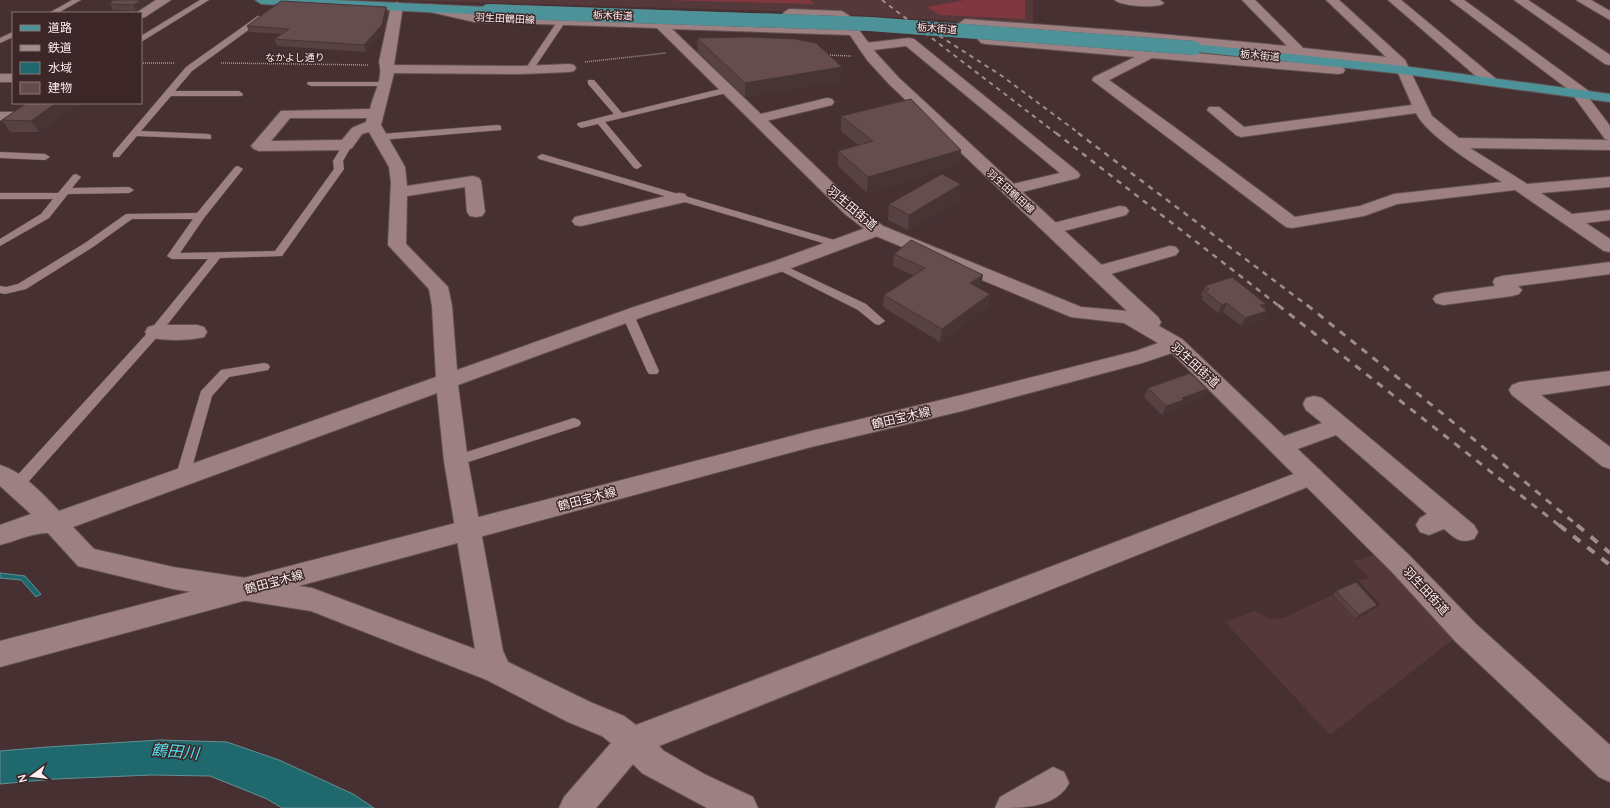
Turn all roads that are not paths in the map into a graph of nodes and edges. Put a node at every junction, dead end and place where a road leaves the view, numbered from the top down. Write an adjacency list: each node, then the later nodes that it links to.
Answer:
1 (77, 0): 16 (lane)
2 (165, 0): 17 (street)
3 (205, 0): 26 (lane)
4 (261, 0): 14 (main road, 栃木街道)
5 (1120, 0): 13 (street); 23 (street)
6 (1248, 0): 28 (street)
7 (1332, 0): 34 (street)
8 (1394, 0): 38 (street)
9 (1456, 0): 44 (street)
10 (1520, 0): 31 (street)
11 (1582, 0): 18 (street)
12 (397, 3): 14 (main road, 栃木街道); 15 (main road, 栃木街道); 35 (street)
13 (1158, 4)
14 (277, 7): 42 (lane)
15 (430, 8): 19 (street, 羽生田鶴田線); 22 (street, 羽生田鶴田線); 34 (main road, 栃木街道, bridge)
16 (55, 12)
17 (142, 13)
18 (1610, 16)
19 (562, 21): 20 (street, 羽生田鶴田線); 32 (lane)
20 (660, 24): 22 (street, 羽生田鶴田線); 41 (street, 羽生田街道)
21 (968, 25): 23 (street)
22 (851, 26): 29 (street, 羽生田鶴田線)
23 (1124, 34): 28 (street)
24 (12, 35): 27 (lane)
25 (982, 37): 30 (street)
26 (142, 39)
27 (0, 41)
28 (1298, 50): 34 (street)
29 (860, 52): 73 (street, 羽生田鶴田線); 73 (street)
30 (1152, 53): 34 (street); 71 (street)
31 (1610, 61)
32 (532, 65)
33 (569, 68): 35 (street)
34 (1403, 70): 38 (main road, 栃木街道); 48 (street)
35 (386, 73): 40 (lane); 54 (street)
36 (0, 78): 37 (street)
37 (12, 78)
38 (1490, 81): 44 (main road, 栃木街道)
39 (591, 82): 51 (lane)
40 (311, 84)
41 (728, 90): 51 (lane); 52 (street, 羽生田街道)
42 (168, 93): 43 (lane); 57 (lane)
43 (239, 94)
44 (1582, 94): 45 (main road, 栃木街道); 58 (street)
45 (1610, 98)
46 (827, 102): 52 (street)
47 (40, 104): 50 (street)
48 (1421, 108): 49 (street); 60 (street)
49 (1214, 110)
50 (0, 116)
51 (620, 116): 53 (lane)
52 (758, 119): 85 (street, 羽生田街道)
53 (600, 121): 55 (lane); 67 (lane)
54 (377, 125): 56 (lane); 61 (street); 61 (street); 74 (street)
55 (581, 125)
56 (498, 128)
57 (134, 133): 59 (lane); 64 (lane)
58 (1610, 136)
59 (208, 137)
60 (1454, 143): 62 (street); 71 (street)
61 (347, 145): 90 (lane)
62 (1610, 145)
63 (0, 155): 65 (lane)
64 (116, 155)
65 (45, 156)
66 (542, 157): 77 (lane)
67 (638, 166)
68 (238, 169): 81 (lane)
69 (76, 177): 75 (lane)
70 (1610, 182): 71 (street)
71 (1521, 187): 82 (street)
72 (130, 190): 75 (lane)
73 (1010, 190): 84 (street, 羽生田鶴田線)
74 (398, 192): 79 (street); 104 (street)
75 (62, 194): 76 (lane); 86 (lane)
76 (0, 196)
77 (679, 198): 83 (street); 87 (lane)
78 (1120, 211): 84 (street)
79 (476, 212)
80 (1610, 215): 82 (street)
81 (200, 216): 90 (lane); 94 (lane)
82 (1570, 219): 88 (street)
83 (581, 221)
84 (1052, 229): 93 (street, 羽生田鶴田線)
85 (877, 230): 87 (street); 100 (street, 羽生田街道)
86 (0, 243)
87 (837, 244): 91 (street)
88 (1610, 247)
89 (1170, 251): 93 (street)
90 (216, 256): 98 (lane)
91 (779, 266): 96 (street); 97 (lane)
92 (1610, 268): 95 (street)
93 (1098, 272): 100 (street, 羽生田鶴田線)
94 (0, 289)
95 (1442, 299)
96 (628, 315): 102 (lane); 104 (street)
97 (879, 320)
98 (155, 332): 99 (street); 113 (lane)
99 (197, 332)
100 (1175, 344): 108 (street, 羽生田街道); 115 (street, 鶴田宝木線)
101 (264, 367): 111 (lane)
102 (653, 372)
103 (1610, 378): 109 (street)
104 (447, 381): 110 (street); 111 (street)
105 (1314, 404): 107 (street)
106 (574, 424): 110 (lane)
107 (1339, 425): 108 (street); 116 (street)
108 (1281, 446): 112 (street, 羽生田街道)
109 (1610, 460)
110 (456, 461): 115 (street)
111 (183, 475): 114 (street)
112 (1312, 476): 121 (street); 122 (street, 羽生田街道)
113 (9, 479): 114 (street)
114 (55, 523): 117 (street); 118 (street)
115 (468, 531): 118 (street, 鶴田宝木線); 120 (street)
116 (1465, 532)
117 (0, 535)
118 (248, 588): 119 (street, 鶴田宝木線); 120 (street)
119 (0, 654)
120 (497, 671): 121 (street)
121 (633, 741): 124 (street); 125 (street)
122 (1610, 766)
123 (1053, 783): 126 (street)
124 (574, 808)
125 (742, 808)
126 (1011, 808)

